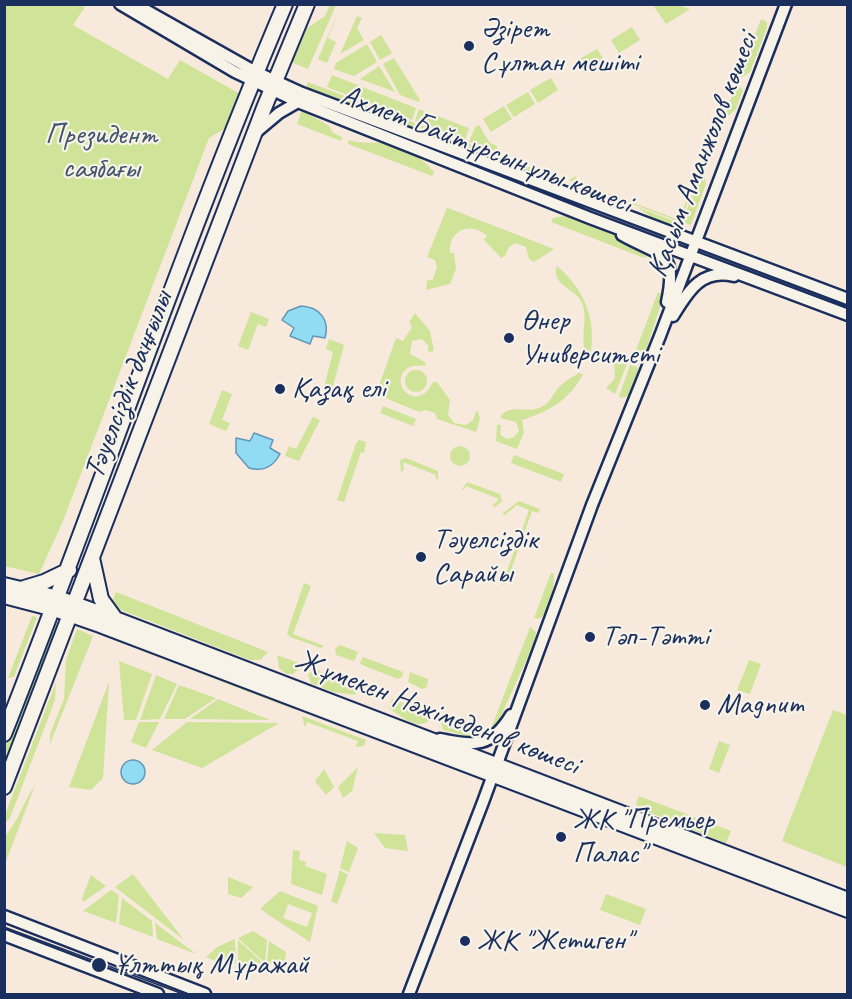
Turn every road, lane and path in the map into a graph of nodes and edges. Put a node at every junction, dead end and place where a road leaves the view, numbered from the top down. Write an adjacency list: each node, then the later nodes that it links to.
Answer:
1 (120, 4): 6 (street, Ахмет Байтұрсынұлы көшесі)
2 (135, 4): 6 (street, Ахмет Байтұрсынұлы көшесі)
3 (285, 4): 6 (main road, Тәуелсіздік даңғылы)
4 (307, 4): 7 (main road, Тәуелсіздік даңғылы)
5 (786, 4): 11 (street, Қасым Аманжолов көшесі)
6 (254, 76): 7 (street, Ахмет Байтұрсынұлы көшесі); 18 (main road, Тәуелсіздік даңғылы)
7 (274, 86): 8 (street, Ахмет Байтұрсынұлы көшесі); 9 (main road, Тәуелсіздік даңғылы); 11 (street, Ахмет Байтұрсынұлы көшесі)
8 (298, 102): 9 (street); 10 (street, Ахмет Байтұрсынұлы көшесі)
9 (254, 135): 17 (main road, Тәуелсіздік даңғылы)
10 (590, 218): 12 (street, Ахмет Байтұрсынұлы көшесі); 16 (street)
11 (696, 241): 12 (street, Қасым Аманжолов көшесі); 14 (street, Ахмет Байтұрсынұлы көшесі)
12 (691, 255): 13 (street, Ахмет Байтұрсынұлы көшесі); 16 (street, Қасым Аманжолов көшесі)
13 (786, 291): 15 (street, Ахмет Байтұрсынұлы көшесі); 16 (street)
14 (848, 299)
15 (848, 315)
16 (660, 336): 25 (street, Қасым Аманжолов көшесі)
17 (92, 556): 23 (main road, Тәуелсіздік даңғылы); 24 (main road)
18 (69, 570): 20 (main road); 22 (main road, Тәуелсіздік даңғылы)
19 (4, 585): 20 (main road, Жұмекен Нәжімеденов көшесі)
20 (20, 588): 22 (main road, Жұмекен Нәжімеденов көшесі)
21 (4, 596): 22 (main road, Жұмекен Нәжімеденов көшесі)
22 (56, 603): 23 (main road, Жұмекен Нәжімеденов көшесі); 26 (main road, Тәуелсіздік даңғылы)
23 (71, 609): 24 (main road, Жұмекен Нәжімеденов көшесі); 28 (main road, Жұмекен Нәжімеденов көшесі); 29 (main road, Тәуелсіздік даңғылы)
24 (115, 619): 27 (main road, Жұмекен Нәжімеденов көшесі)
25 (522, 697): 27 (street); 28 (street, Қасым Аманжолов көшесі)
26 (4, 734)
27 (424, 736): 28 (main road, Жұмекен Нәжімеденов көшесі)
28 (494, 769): 30 (main road, Жұмекен Нәжімеденов көшесі); 31 (main road, Жұмекен Нәжімеденов көшесі); 36 (street, Қасым Аманжолов көшесі)
29 (4, 787)
30 (848, 900)
31 (848, 910)
32 (4, 916): 35 (street)
33 (4, 935): 34 (street)
34 (158, 994)
35 (205, 994)
36 (409, 994)

